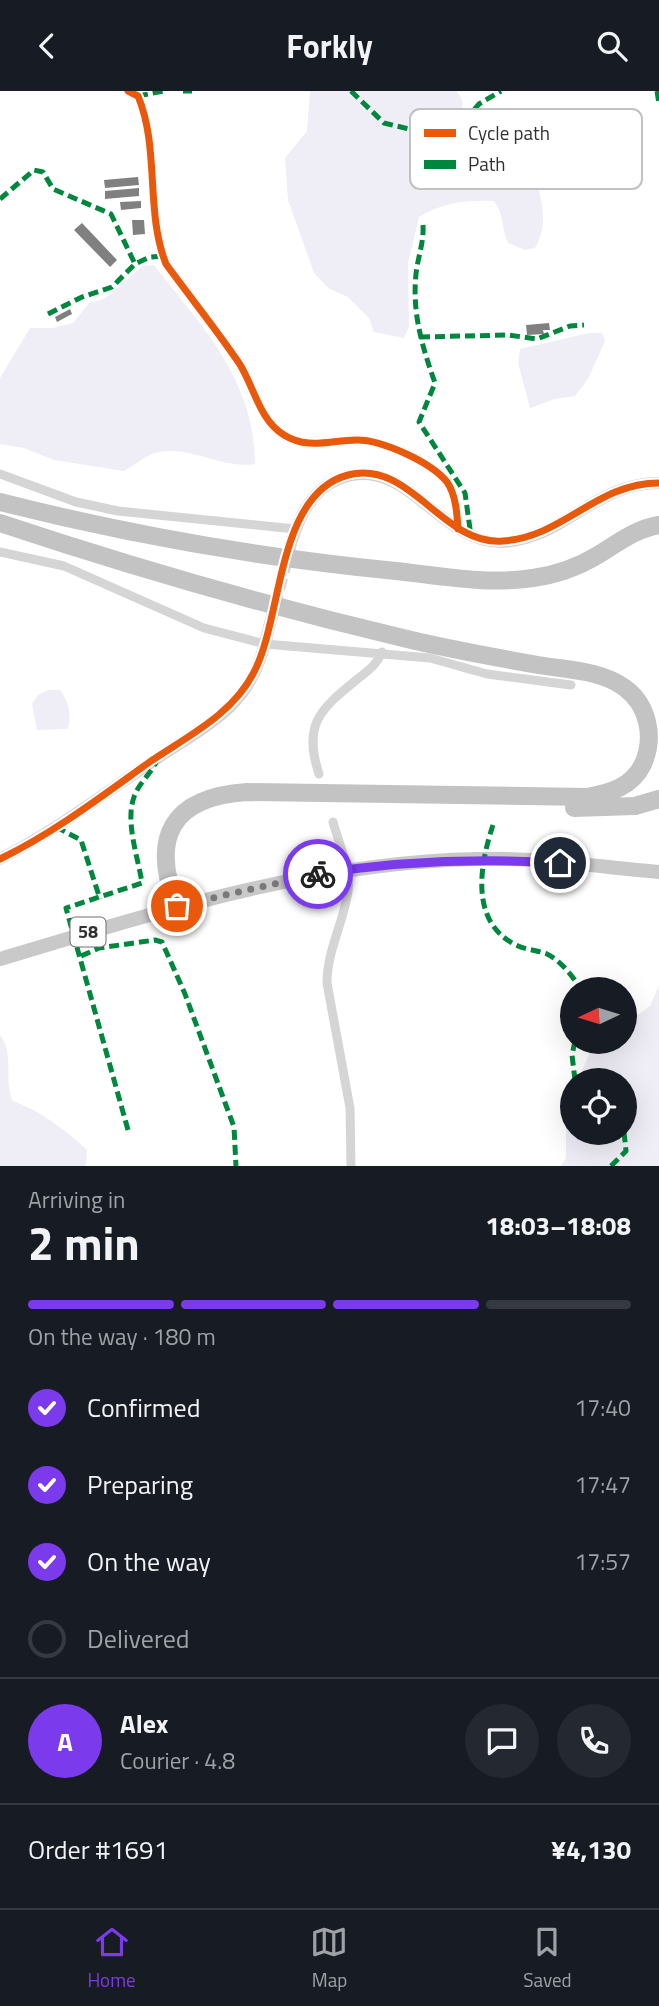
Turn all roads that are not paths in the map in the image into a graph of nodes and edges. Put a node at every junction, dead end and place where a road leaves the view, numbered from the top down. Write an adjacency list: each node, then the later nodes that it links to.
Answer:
1 (128, 91): 7 (street)
2 (0, 474): 8 (street)
3 (659, 482): 7 (street)
4 (0, 502): 6 (highway)
5 (0, 523): 20 (highway)
6 (659, 526)
7 (458, 529): 8 (street)
8 (293, 534)
9 (0, 552): 11 (street)
10 (270, 624): 11 (street)
11 (265, 644): 12 (street); 17 (street)
12 (382, 652): 13 (street); 14 (street)
13 (571, 685)
14 (319, 774)
15 (659, 799): 20 (highway)
16 (333, 822): 18 (street)
17 (0, 859)
18 (347, 870): 19 (main road, 58); 20 (main road, 58); 22 (street)
19 (659, 872)
20 (177, 906): 21 (main road, 58)
21 (1, 958)
22 (351, 1166)

